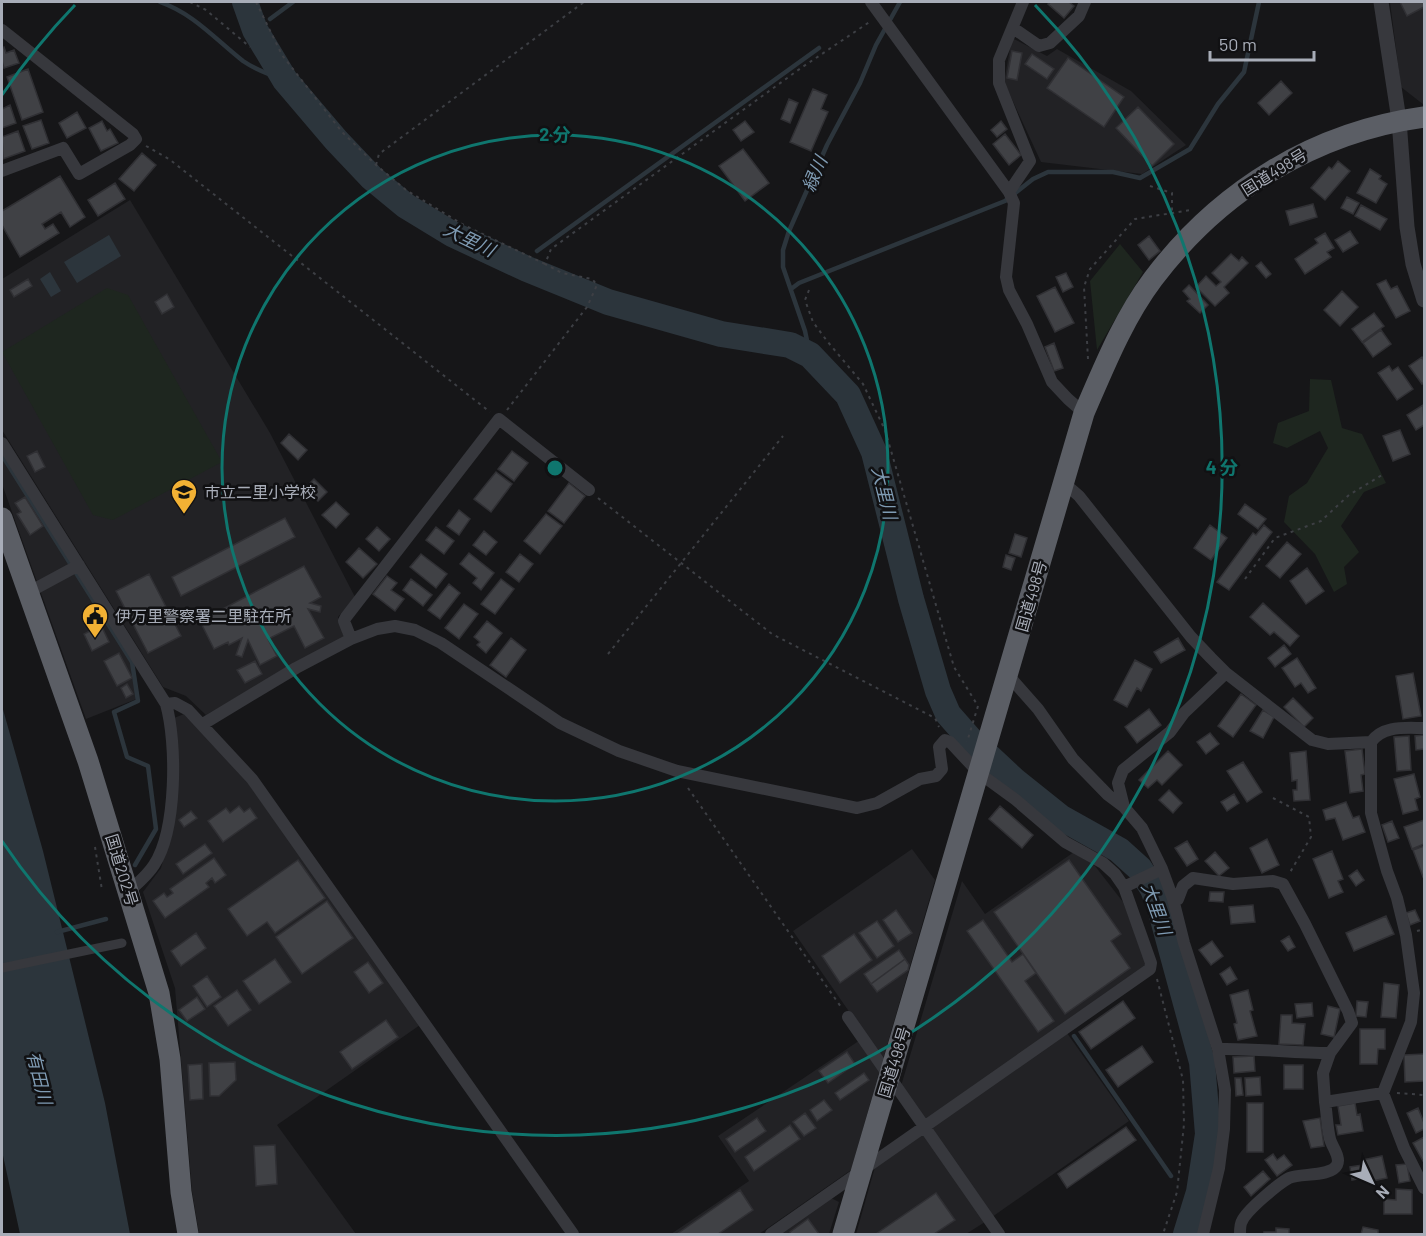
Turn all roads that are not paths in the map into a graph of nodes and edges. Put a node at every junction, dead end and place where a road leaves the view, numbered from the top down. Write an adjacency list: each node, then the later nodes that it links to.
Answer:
1 (871, 2): 10 (street)
2 (1023, 2): 5 (street)
3 (1085, 2): 5 (street)
4 (1381, 2): 8 (street)
5 (1013, 28): 10 (street)
6 (2, 30): 9 (street)
7 (1425, 117): 8 (highway, 国道498号)
8 (1399, 120): 11 (street); 12 (highway, 国道498号)
9 (2, 171)
10 (1012, 197): 12 (street)
11 (1425, 300)
12 (1084, 413): 14 (highway, 国道498号)
13 (2, 443): 17 (street)
14 (1064, 483): 20 (street); 21 (highway, 国道498号)
15 (589, 490): 19 (street)
16 (2, 518): 18 (highway, 国道202号)
17 (79, 565): 18 (street); 22 (street)
18 (29, 592): 30 (highway, 国道202号)
19 (351, 639): 23 (street); 26 (street)
20 (1226, 673): 25 (street); 27 (street)
21 (1008, 675): 26 (highway, 国道498号); 27 (street)
22 (166, 704): 23 (street); 30 (street)
23 (203, 724): 44 (street)
24 (1425, 728): 25 (street)
25 (1371, 742): 38 (street)
26 (979, 773): 29 (street); 37 (highway, 国道498号)
27 (1124, 807): 28 (street)
28 (1162, 869): 29 (street); 31 (street)
29 (1125, 887): 40 (street)
30 (128, 892): 43 (highway, 国道202号)
31 (1173, 899): 35 (street); 36 (street)
32 (122, 943): 33 (street)
33 (2, 968)
34 (848, 1017): 37 (street)
35 (1218, 1049): 36 (street); 48 (street)
36 (1330, 1053): 39 (street)
37 (890, 1077): 40 (street); 41 (highway, 国道498号)
38 (1383, 1093): 39 (street); 42 (street)
39 (1325, 1102): 49 (street)
40 (925, 1128): 41 (street); 47 (street)
41 (861, 1172): 45 (street); 46 (highway, 国道498号)
42 (1425, 1188)
43 (188, 1234)
44 (573, 1234)
45 (771, 1234)
46 (843, 1234)
47 (999, 1234)
48 (1203, 1234)
49 (1240, 1234)

